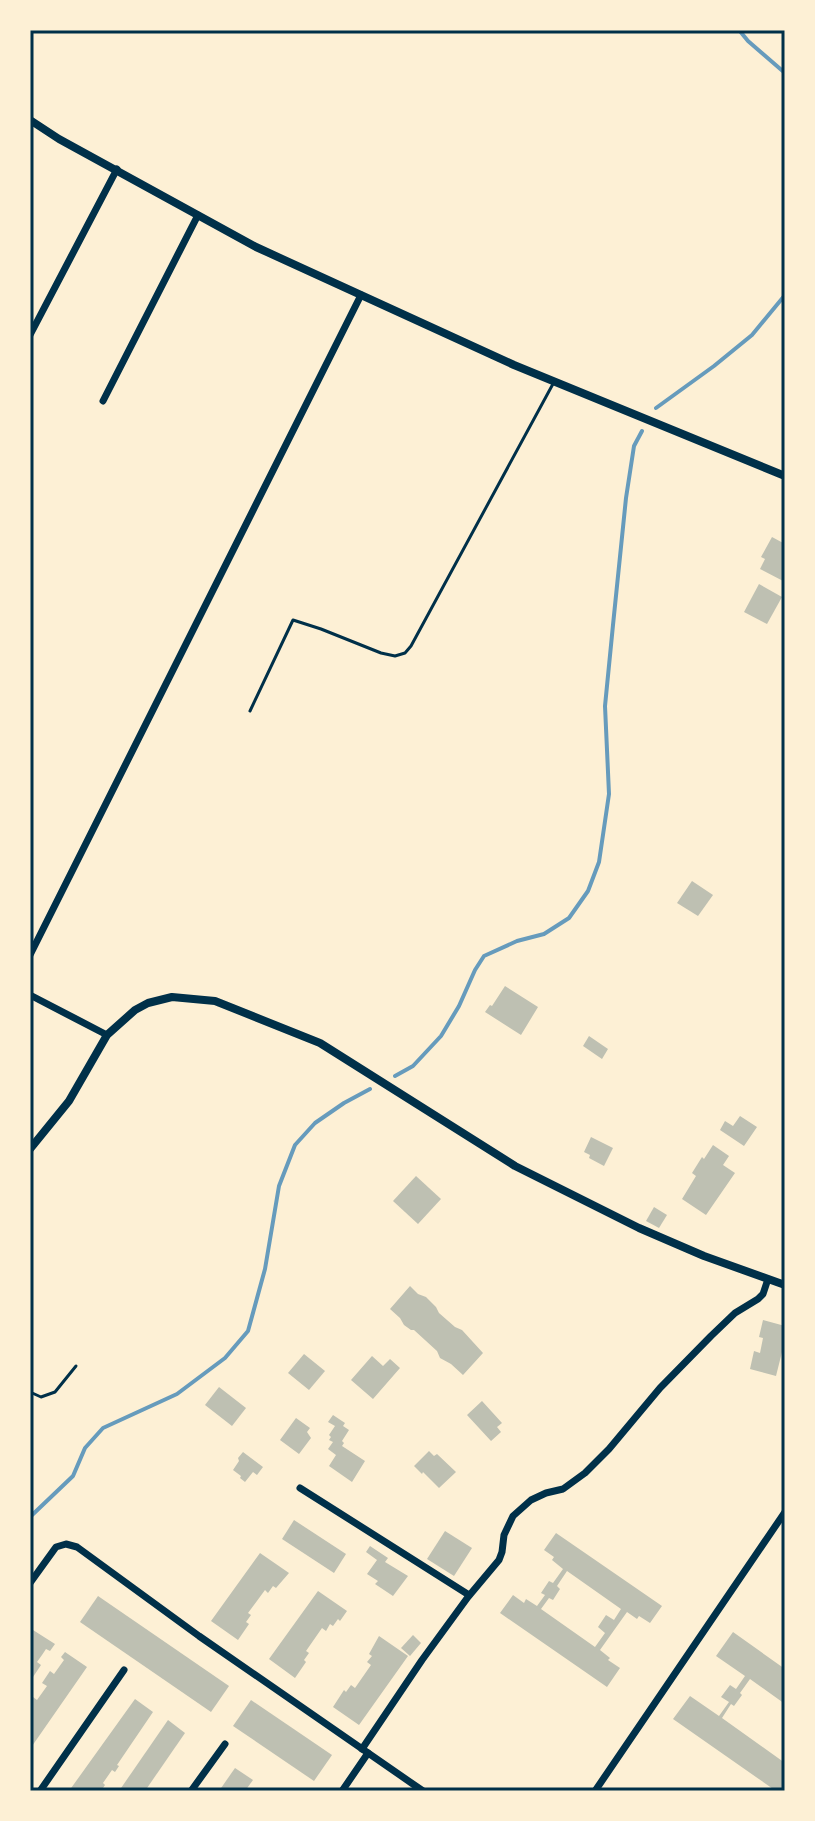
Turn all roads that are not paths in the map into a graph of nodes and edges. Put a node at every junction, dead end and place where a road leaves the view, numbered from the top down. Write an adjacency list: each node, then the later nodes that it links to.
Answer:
1 (30, 120): 2 (street)
2 (117, 169): 3 (street); 5 (street)
3 (198, 215): 4 (street); 7 (street)
4 (361, 295): 6 (street); 10 (street)
5 (30, 335)
6 (554, 382): 8 (street); 9 (lane)
7 (103, 401)
8 (785, 476)
9 (250, 711)
10 (30, 955)
11 (30, 995): 12 (street)
12 (107, 1035): 13 (street); 14 (street)
13 (30, 1149)
14 (768, 1279): 15 (street); 19 (street)
15 (785, 1285)
16 (300, 1488): 19 (street)
17 (785, 1512): 27 (street)
18 (30, 1583): 22 (street)
19 (469, 1595): 22 (street)
20 (124, 1670): 23 (street)
21 (225, 1744): 24 (street)
22 (365, 1751): 25 (street); 26 (street)
23 (40, 1791)
24 (191, 1791)
25 (342, 1791)
26 (423, 1791)
27 (595, 1791)

